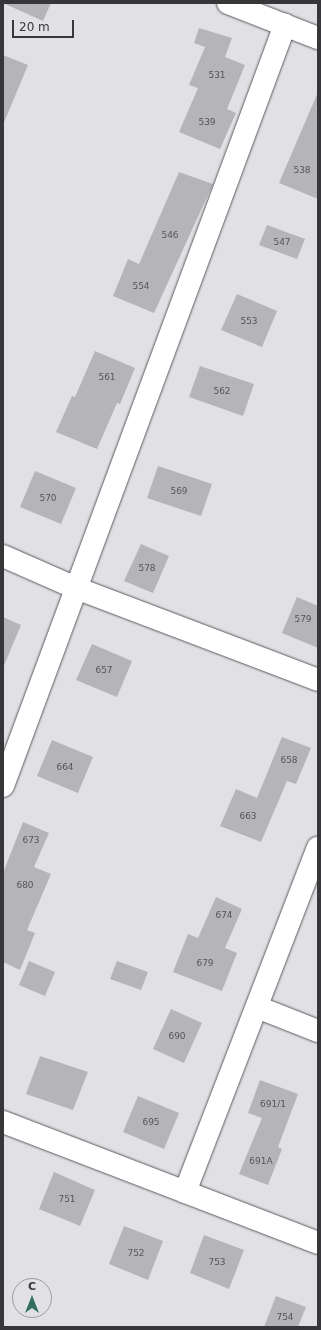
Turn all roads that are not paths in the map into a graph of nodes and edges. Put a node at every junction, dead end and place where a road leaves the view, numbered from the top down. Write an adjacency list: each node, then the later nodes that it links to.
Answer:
1 (228, 3): 2 (street)
2 (285, 25): 3 (street); 5 (street)
3 (318, 38)
4 (3, 556): 5 (street)
5 (76, 588): 6 (street); 7 (street)
6 (318, 680)
7 (3, 786)
8 (318, 848): 9 (street)
9 (256, 1007): 10 (street); 12 (street)
10 (318, 1031)
11 (3, 1122): 12 (street)
12 (184, 1192): 13 (street)
13 (318, 1243)

